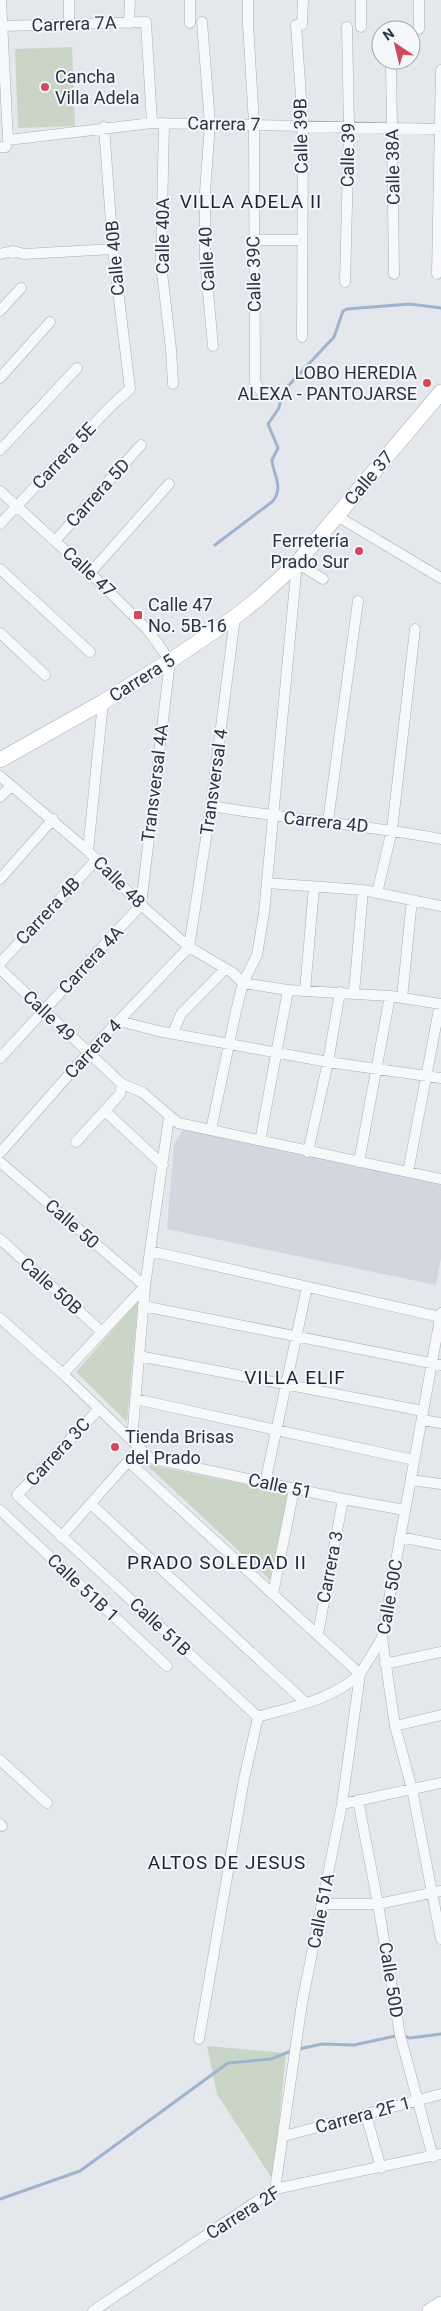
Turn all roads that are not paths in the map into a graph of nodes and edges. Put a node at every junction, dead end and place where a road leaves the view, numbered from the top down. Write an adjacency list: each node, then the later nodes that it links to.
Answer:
1 (1, 0): 14 (street)
2 (69, 0): 12 (street)
3 (130, 0): 10 (street)
4 (190, 0): 13 (street)
5 (248, 0): 22 (street, Calle 39C)
6 (303, 0): 23 (street, Calle 39B)
7 (361, 0): 16 (street)
8 (419, 0): 9 (street)
9 (419, 20)
10 (129, 22): 12 (street, Carrera 7A); 19 (street, Carrera 7A)
11 (202, 22): 21 (street, Calle 40)
12 (68, 23): 14 (street, Carrera 7A)
13 (190, 23)
14 (2, 26): 28 (street)
15 (347, 27): 25 (street, Calle 39)
16 (361, 27)
17 (391, 70): 26 (street, Calle 38A)
18 (441, 70): 27 (street)
19 (152, 122): 20 (street, Carrera 7); 24 (street, Carrera 7)
20 (164, 123): 21 (street, Carrera 7); 43 (street, Calle 40A)
21 (210, 124): 22 (street, Carrera 7); 40 (street, Calle 40)
22 (254, 124): 23 (street, Carrera 7); 29 (street, Calle 39C)
23 (303, 126): 25 (street, Carrera 7); 30 (street, Calle 39B)
24 (104, 127): 28 (street, Carrera 7); 31 (street, Calle 40B)
25 (350, 127): 26 (street, Carrera 7); 35 (street, Calle 39)
26 (392, 128): 27 (street, Carrera 7); 33 (street, Calle 38A)
27 (441, 129): 34 (street)
28 (5, 145)
29 (253, 240): 30 (street); 46 (street, Calle 39C)
30 (301, 240): 39 (street, Calle 39B)
31 (113, 249): 32 (street); 44 (street, Calle 40B)
32 (0, 254)
33 (394, 274)
34 (437, 274)
35 (345, 282)
36 (21, 288): 37 (street)
37 (0, 311)
38 (50, 322): 42 (street)
39 (302, 338)
40 (213, 346)
41 (77, 368): 48 (street)
42 (0, 378)
43 (173, 384)
44 (130, 389): 51 (street, Carrera 5E)
45 (441, 392): 52 (main road, Calle 37)
46 (264, 396)
47 (141, 445): 54 (street, Carrera 5D)
48 (0, 450)
49 (169, 484): 57 (street)
50 (0, 491): 51 (street, Calle 47)
51 (18, 506): 53 (street, Carrera 5E); 54 (street, Calle 47)
52 (337, 516): 55 (main road, Calle 37); 58 (street)
53 (0, 524)
54 (55, 541): 57 (street, Calle 47)
55 (297, 563): 59 (street); 61 (main road, Carrera 5); 73 (street)
56 (0, 569): 64 (street)
57 (90, 573): 65 (street, Calle 47)
58 (441, 578)
59 (323, 580)
60 (358, 601): 75 (street)
61 (235, 616): 65 (main road, Carrera 5); 72 (street, Transversal 4)
62 (415, 630): 76 (street)
63 (0, 633): 66 (street)
64 (90, 652)
65 (170, 661): 67 (main road, Carrera 5); 86 (street, Transversal 4A)
66 (45, 675)
67 (103, 702): 68 (main road, Carrera 5); 78 (street)
68 (0, 760)
69 (0, 776): 70 (street, Calle 48)
70 (10, 786): 71 (street); 74 (street, Calle 48)
71 (0, 797)
72 (211, 806): 73 (street, Carrera 4D); 88 (street, Transversal 4)
73 (274, 816): 75 (street, Carrera 4D); 81 (street)
74 (53, 820): 78 (street, Calle 48); 80 (street)
75 (328, 821): 76 (street, Carrera 4D)
76 (392, 830): 77 (street, Carrera 4D); 84 (street)
77 (441, 839)
78 (88, 851): 79 (street, Calle 48)
79 (97, 859): 86 (street, Calle 48); 89 (street, Carrera 4B)
80 (0, 879)
81 (267, 884): 82 (street); 92 (street)
82 (314, 887): 83 (street); 94 (street)
83 (363, 890): 84 (street); 96 (street)
84 (377, 893): 85 (street)
85 (412, 900): 87 (street); 98 (street)
86 (141, 905): 88 (street, Calle 48); 100 (street, Carrera 4A)
87 (441, 906)
88 (189, 947): 91 (street, Calle 48); 101 (street, Carrera 4)
89 (0, 963)
90 (0, 969): 100 (street, Calle 49)
91 (225, 970): 92 (street, Calle 48); 102 (street)
92 (243, 983): 93 (street); 103 (street)
93 (288, 990): 94 (street); 104 (street)
94 (305, 991): 95 (street)
95 (340, 992): 96 (street); 107 (street)
96 (354, 993): 97 (street)
97 (390, 996): 98 (street); 108 (street)
98 (402, 998): 99 (street)
99 (441, 1004): 109 (street)
100 (44, 1010): 105 (street, Calle 49); 106 (street, Carrera 4A)
101 (119, 1021): 102 (street); 105 (street, Carrera 4)
102 (173, 1033): 103 (street)
103 (229, 1044): 104 (street); 114 (street)
104 (277, 1052): 107 (street); 115 (street)
105 (88, 1053): 111 (street, Calle 49); 118 (street, Carrera 4)
106 (0, 1058)
107 (328, 1062): 108 (street); 117 (street)
108 (376, 1069): 109 (street); 120 (street)
109 (426, 1076): 110 (street); 122 (street)
110 (441, 1078)
111 (122, 1084): 112 (street); 113 (street, Calle 49)
112 (105, 1111): 116 (street); 121 (street)
113 (169, 1117): 114 (street); 121 (street)
114 (211, 1130): 115 (street)
115 (257, 1140): 117 (street)
116 (76, 1142)
117 (308, 1152): 120 (street)
118 (0, 1153)
119 (0, 1162): 126 (street, Calle 50)
120 (359, 1162): 122 (street)
121 (163, 1165): 125 (street)
122 (408, 1172): 123 (street)
123 (441, 1179)
124 (0, 1239): 131 (street, Calle 50B)
125 (150, 1251): 126 (street); 127 (street)
126 (145, 1286): 128 (street); 131 (street)
127 (307, 1287): 129 (street); 132 (street)
128 (143, 1306): 132 (street); 133 (street)
129 (441, 1315): 134 (street, Calle 50C)
130 (0, 1318): 135 (street, Calle 51)
131 (102, 1332): 135 (street)
132 (298, 1336): 134 (street); 136 (street)
133 (139, 1356): 136 (street); 137 (street)
134 (436, 1364): 139 (street, Calle 50C)
135 (63, 1374): 138 (street, Calle 51)
136 (286, 1385): 139 (street); 141 (street)
137 (135, 1400): 141 (street); 142 (street)
138 (99, 1409): 142 (street, Calle 51); 150 (street, Carrera 3C)
139 (422, 1416): 140 (street); 144 (street, Calle 50C)
140 (441, 1423)
141 (276, 1430): 144 (street); 147 (street)
142 (132, 1440): 143 (street, Calle 51)
143 (140, 1448): 145 (street); 147 (street, Calle 51)
144 (414, 1460): 146 (street, Calle 50C)
145 (128, 1461): 152 (street); 158 (street)
146 (411, 1480): 148 (street); 154 (street, Calle 50C)
147 (265, 1483): 149 (street, Calle 51)
148 (441, 1484)
149 (294, 1489): 151 (street, Calle 51); 158 (street)
150 (17, 1496): 155 (street, Calle 51B)
151 (343, 1499): 154 (street, Calle 51); 159 (street, Carrera 3)
152 (91, 1504): 155 (street); 165 (street)
153 (0, 1510): 163 (street, Calle 51B 1)
154 (405, 1510): 156 (street, Calle 50C)
155 (61, 1537): 167 (street, Calle 51B)
156 (400, 1537): 157 (street); 160 (street, Calle 50C)
157 (441, 1545)
158 (273, 1594): 159 (street)
159 (318, 1634): 164 (street)
160 (382, 1638): 162 (street, Calle 50C); 164 (street, Calle 51A)
161 (441, 1652): 162 (street)
162 (384, 1664): 168 (street, Calle 50C)
163 (167, 1666)
164 (360, 1674): 165 (street); 174 (street, Calle 51A)
165 (306, 1703): 167 (street)
166 (441, 1716): 168 (street)
167 (258, 1717): 179 (street)
168 (395, 1726): 171 (street, Calle 50C)
169 (0, 1760): 173 (street)
170 (441, 1783): 171 (street)
171 (412, 1789): 172 (street); 175 (street, Calle 50C)
172 (358, 1800): 174 (street); 177 (street, Calle 50D)
173 (47, 1803)
174 (342, 1804): 176 (street, Calle 51A)
175 (437, 1892): 177 (street); 178 (street, Calle 50C)
176 (322, 1904): 177 (street); 183 (street, Calle 51A)
177 (378, 1904): 181 (street, Calle 50D)
178 (441, 1939)
179 (199, 2040)
180 (441, 2094): 181 (street, Carrera 2F 1)
181 (419, 2100): 182 (street, Carrera 2F 1); 184 (street, Calle 50D)
182 (366, 2115): 183 (street, Carrera 2F 1); 185 (street)
183 (284, 2136): 186 (street, Calle 51A)
184 (437, 2156): 185 (street, Carrera 2F)
185 (381, 2168): 186 (street, Carrera 2F)
186 (275, 2189): 188 (street, Carrera 2F)
187 (441, 2304): 189 (main road)
188 (93, 2311)
189 (430, 2311)

